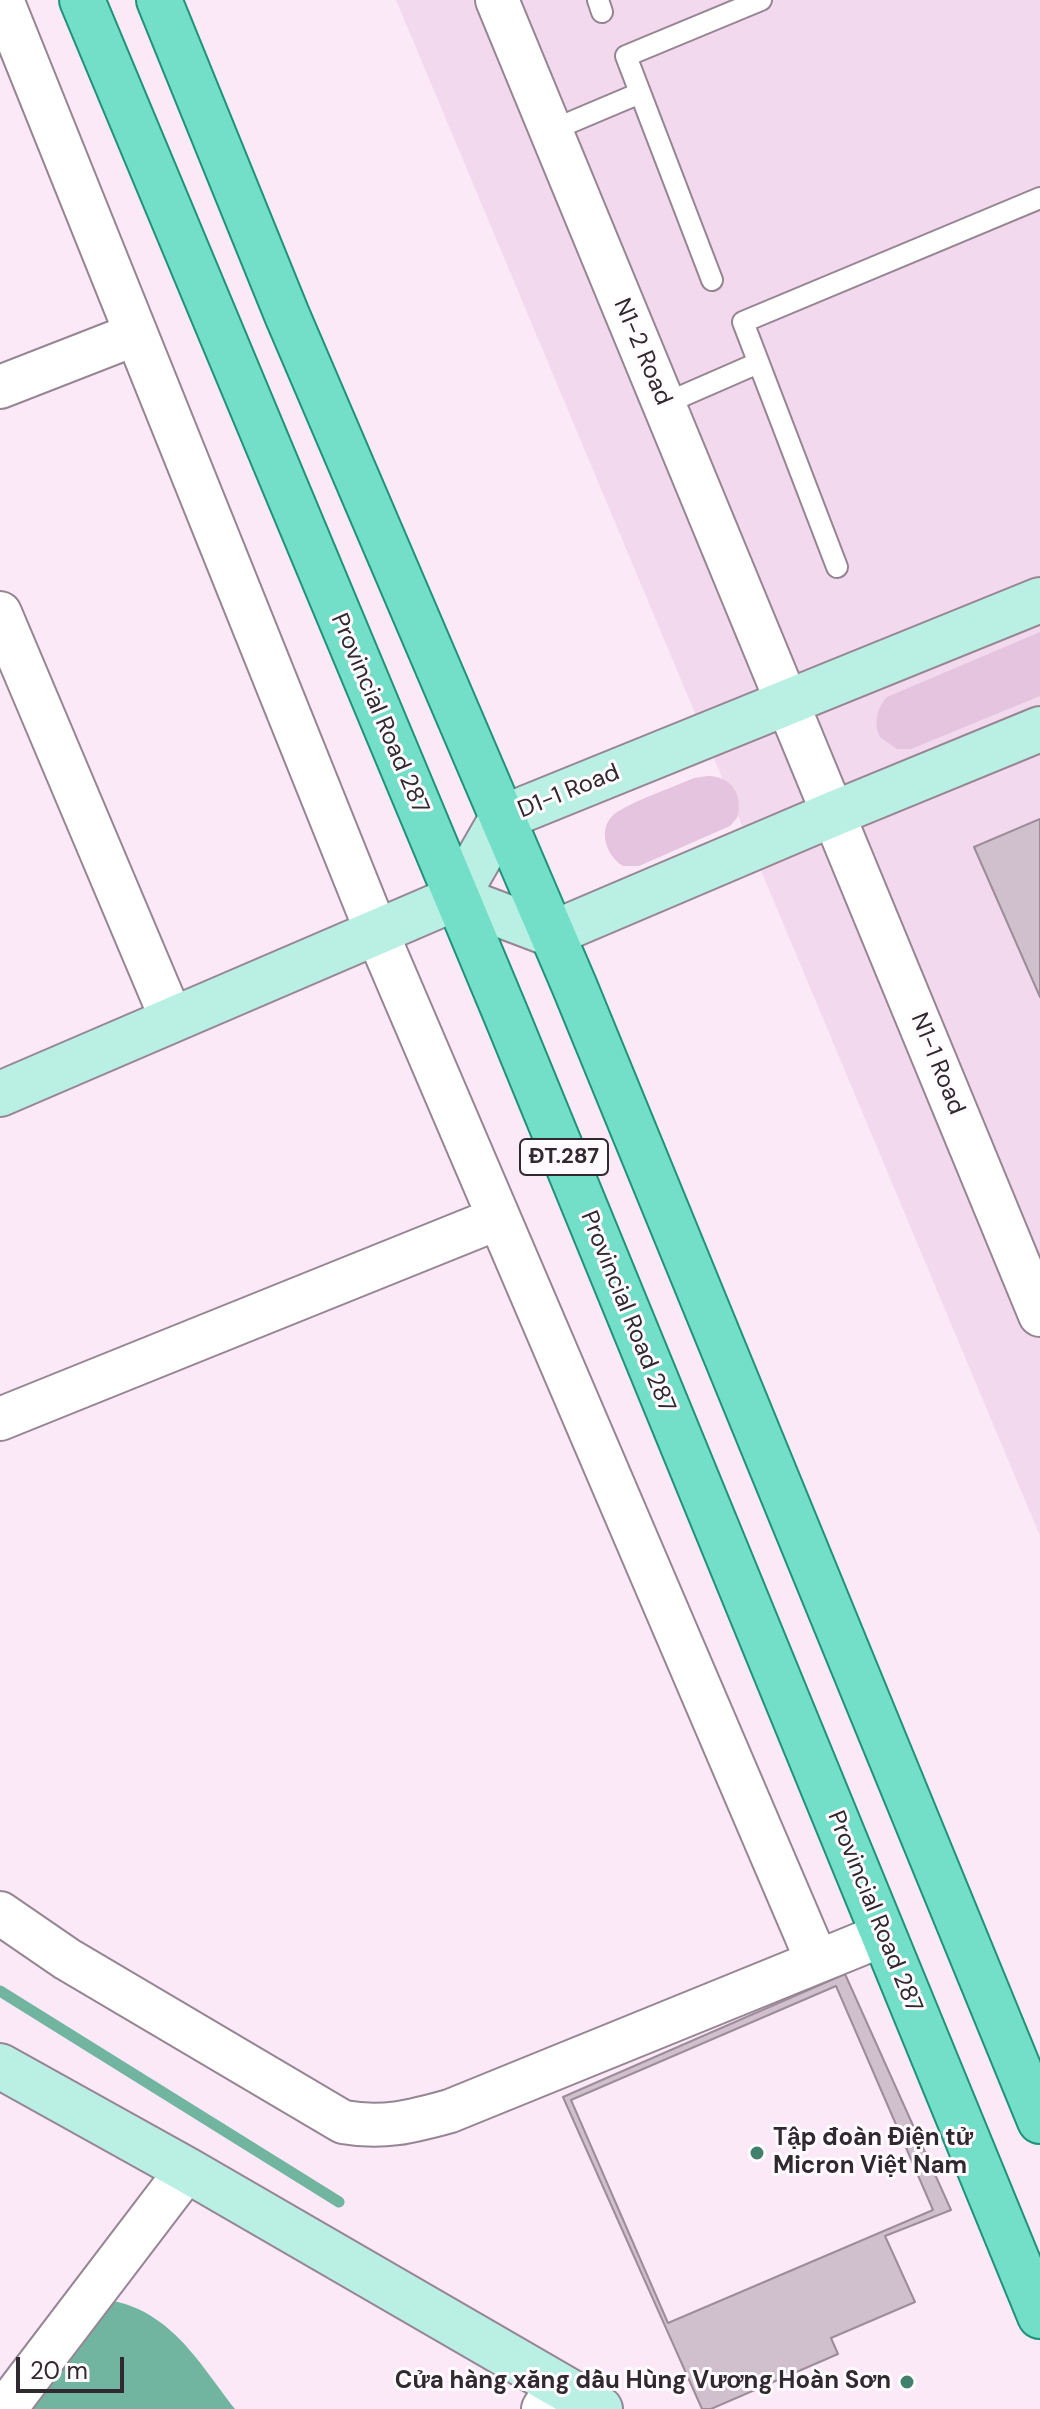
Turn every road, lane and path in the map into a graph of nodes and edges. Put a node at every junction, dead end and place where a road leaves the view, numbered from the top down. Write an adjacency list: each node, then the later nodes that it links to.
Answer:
1 (2, 0): 10 (street)
2 (82, 0): 21 (main road, Provincial Road 287 / ĐT.287)
3 (159, 0): 20 (main road, ĐT.287)
4 (497, 0): 7 (street, N1-2 Road)
5 (761, 0): 6 (lane)
6 (640, 93): 7 (lane); 9 (lane)
7 (550, 131): 13 (street, N1-2 Road)
8 (1040, 198): 11 (lane)
9 (712, 280)
10 (136, 334): 12 (street); 22 (street)
11 (758, 363): 13 (lane); 14 (lane)
12 (0, 387)
13 (664, 404): 17 (street, N1-2 Road)
14 (837, 567)
15 (1040, 600): 17 (street, D1-1 Road)
16 (0, 613): 24 (street)
17 (788, 704): 19 (street, N1-2 Road); 20 (street, D1-1 Road)
18 (1040, 729): 19 (street)
19 (833, 814): 23 (street); 27 (street, N1-1 Road)
20 (502, 818): 21 (street, D1-1 Road); 23 (main road, ĐT.287)
21 (456, 898): 22 (street); 23 (street); 30 (main road, Provincial Road 287 / ĐT.287)
22 (377, 933): 24 (street); 26 (street)
23 (551, 934): 33 (main road, ĐT.287)
24 (172, 1020): 25 (street)
25 (0, 1094)
26 (499, 1218): 28 (street); 31 (street)
27 (1040, 1315)
28 (0, 1419)
29 (0, 1913): 31 (street)
30 (883, 1935): 31 (street); 35 (main road, Provincial Road 287 / ĐT.287)
31 (817, 1961)
32 (0, 2066): 34 (street)
33 (1040, 2121)
34 (187, 2170): 36 (street); 37 (street)
35 (1040, 2316)
36 (551, 2397): 38 (street)
37 (5, 2409)
38 (600, 2409)

